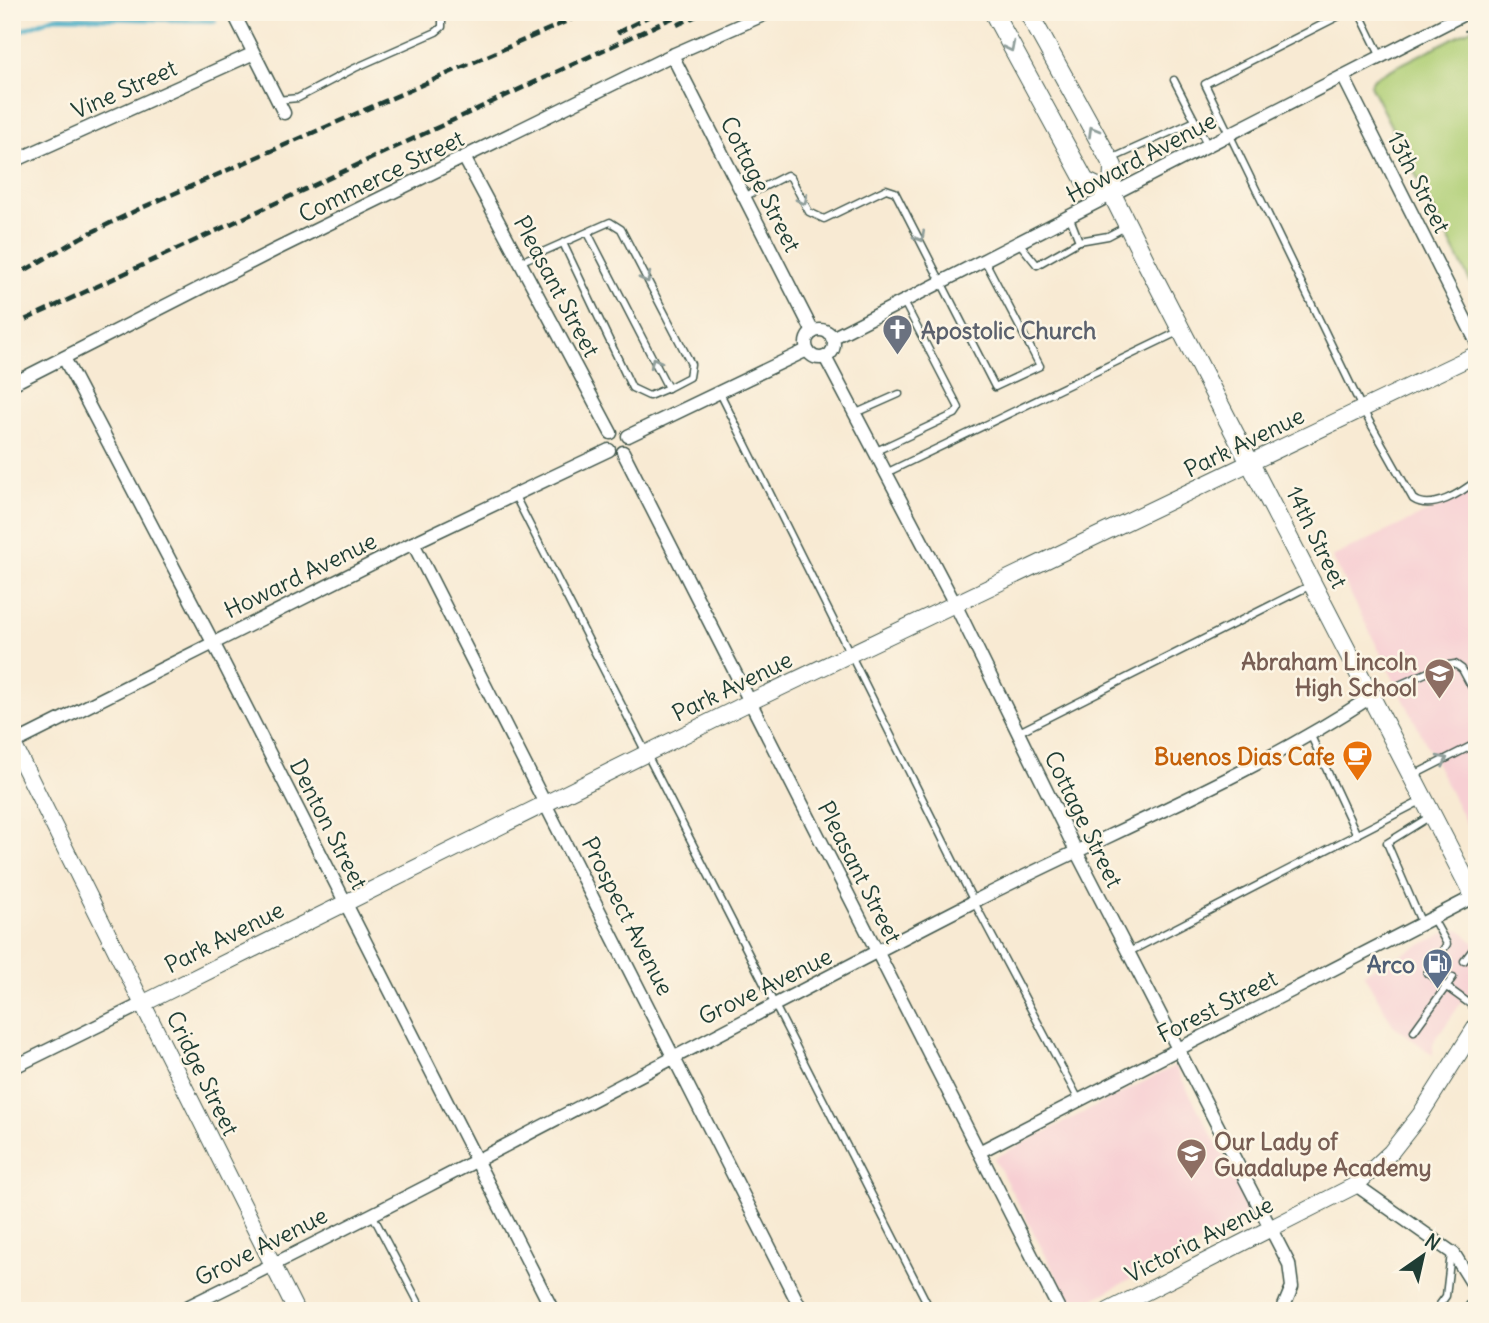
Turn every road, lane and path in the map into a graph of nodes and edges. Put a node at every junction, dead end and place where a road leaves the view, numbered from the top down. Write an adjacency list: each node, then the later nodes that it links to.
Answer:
1 (233, 12): 11 (street)
2 (442, 12): 17 (lane)
3 (770, 12): 12 (street, Commerce Street)
4 (993, 12): 25 (main road, one-way to 25)
5 (1028, 12): 23 (main road, 14th Street, one-way to 5)
6 (1347, 12): 20 (lane)
7 (1359, 12): 13 (lane)
8 (1468, 12): 13 (street, Howard Avenue)
9 (1465, 30): 10 (path)
10 (1475, 43): 14 (path)
11 (253, 54): 17 (street); 24 (street, Vine Street)
12 (672, 55): 22 (street, Commerce Street); 26 (street, Cottage Street)
13 (1381, 57): 15 (street, Howard Avenue)
14 (1477, 73)
15 (1343, 76): 20 (street, Howard Avenue); 40 (street, 13th Street)
16 (1174, 80): 19 (lane)
17 (277, 100): 18 (street)
18 (284, 113)
19 (1195, 121): 21 (lane); 23 (lane)
20 (1228, 135): 21 (street, Howard Avenue); 49 (lane)
21 (1207, 144): 25 (street, Howard Avenue)
22 (465, 159): 34 (street, Pleasant Street); 44 (street, Commerce Street)
23 (1110, 160): 25 (main road, 14th Street)
24 (12, 162)
25 (1112, 194): 27 (street, Howard Avenue); 28 (main road, 14th Street)
26 (744, 197): 35 (lane, one-way to 35); 38 (street, Cottage Street)
27 (1070, 218): 30 (lane); 32 (street, Howard Avenue)
28 (1128, 226): 30 (lane); 37 (main road, 14th Street)
29 (588, 233): 31 (lane); 46 (lane, one-way to 29); 46 (lane, one-way to 46)
30 (1079, 242): 32 (lane)
31 (563, 243): 34 (lane); 46 (lane)
32 (1020, 243): 33 (street, Howard Avenue)
33 (985, 261): 35 (street, Howard Avenue); 35 (lane)
34 (520, 262): 51 (street, Pleasant Street)
35 (943, 282): 36 (street, Howard Avenue)
36 (904, 302): 39 (street, Howard Avenue); 55 (lane)
37 (1182, 330): 56 (main road, 14th Street); 57 (lane)
38 (813, 332): 39 (street); 41 (street)
39 (832, 338): 43 (street)
40 (1477, 343)
41 (807, 350): 43 (street); 47 (street)
42 (1477, 354): 49 (street, Park Avenue)
43 (825, 357): 50 (street, Cottage Street)
44 (64, 358): 45 (street, Commerce Street); 63 (street, Denton Street)
45 (12, 384)
46 (668, 387)
47 (720, 393): 52 (street); 64 (lane)
48 (899, 394): 50 (lane)
49 (1363, 410): 56 (street, Park Avenue); 58 (lane)
50 (854, 414): 55 (street, Cottage Street)
51 (611, 433): 52 (street); 53 (street)
52 (628, 436): 54 (street)
53 (609, 450): 54 (street); 59 (street, Howard Avenue)
54 (623, 452): 67 (street, Pleasant Street)
55 (874, 452): 57 (street, Cottage Street)
56 (1253, 464): 61 (main road, 14th Street); 62 (street, Park Avenue)
57 (886, 474): 62 (street, Cottage Street)
58 (1477, 480)
59 (514, 494): 60 (street, Howard Avenue); 72 (lane)
60 (413, 543): 63 (street, Howard Avenue); 74 (street, Prospect Avenue)
61 (1312, 584): 66 (main road, 14th Street); 68 (lane)
62 (956, 606): 64 (street, Park Avenue); 68 (street, Cottage Street)
63 (213, 642): 70 (street, Howard Avenue); 79 (street, Denton Street)
64 (851, 655): 67 (street, Park Avenue); 80 (lane)
65 (1477, 697): 66 (lane)
66 (1370, 698): 69 (street, Grove Avenue); 73 (main road, 14th Street)
67 (750, 702): 72 (street, Park Avenue); 84 (street, Pleasant Street)
68 (1019, 732): 77 (street, Cottage Street)
69 (1311, 736): 76 (lane); 77 (street, Grove Avenue)
70 (12, 743): 88 (street, Cridge Street)
71 (1477, 743): 73 (lane, one-way to 71)
72 (647, 752): 74 (street, Park Avenue); 89 (lane)
73 (1410, 778): 75 (main road, 14th Street)
74 (547, 802): 79 (street, Park Avenue); 94 (street, Prospect Avenue)
75 (1426, 809): 76 (lane); 78 (main road, 14th Street); 81 (lane)
76 (1357, 835): 83 (lane)
77 (1076, 851): 80 (street, Grove Avenue); 83 (street, Cottage Street)
78 (1475, 900): 81 (street, Forest Street)
79 (346, 901): 88 (street, Park Avenue); 98 (street, Denton Street)
80 (974, 902): 84 (street, Grove Avenue); 96 (lane)
81 (1427, 921): 87 (lane); 93 (street, Forest Street)
82 (1477, 944): 85 (lane)
83 (1128, 953): 93 (street, Cottage Street)
84 (877, 954): 89 (street, Grove Avenue); 97 (street, Pleasant Street)
85 (1464, 961)
86 (1453, 977): 87 (lane)
87 (1446, 987): 90 (lane); 92 (lane)
88 (144, 1003): 95 (street, Park Avenue); 103 (street, Cridge Street)
89 (775, 1004): 94 (street, Grove Avenue); 112 (lane)
90 (1477, 1009)
91 (1477, 1024): 99 (street, Victoria Avenue)
92 (1414, 1031)
93 (1178, 1049): 96 (street, Forest Street); 101 (street, Cottage Street)
94 (674, 1055): 98 (street, Grove Avenue); 111 (street, Prospect Avenue)
95 (12, 1068)
96 (1079, 1101): 97 (street, Forest Street)
97 (979, 1152): 113 (street, Pleasant Street)
98 (477, 1161): 100 (street, Grove Avenue); 110 (street, Denton Street)
99 (1356, 1185): 101 (street, Victoria Avenue); 102 (street)
100 (372, 1214): 103 (street, Grove Avenue); 109 (lane)
101 (1269, 1229): 106 (street, Cottage Street); 114 (street, Victoria Avenue)
102 (1451, 1252): 104 (street); 115 (lane)
103 (273, 1265): 107 (street, Grove Avenue); 108 (street, Cridge Street)
104 (1477, 1291)
105 (1477, 1299): 116 (street)
106 (1285, 1307)
107 (179, 1311)
108 (296, 1311)
109 (423, 1311)
110 (553, 1311)
111 (802, 1311)
112 (931, 1311)
113 (1060, 1311)
114 (1108, 1311)
115 (1435, 1311)
116 (1469, 1311)

